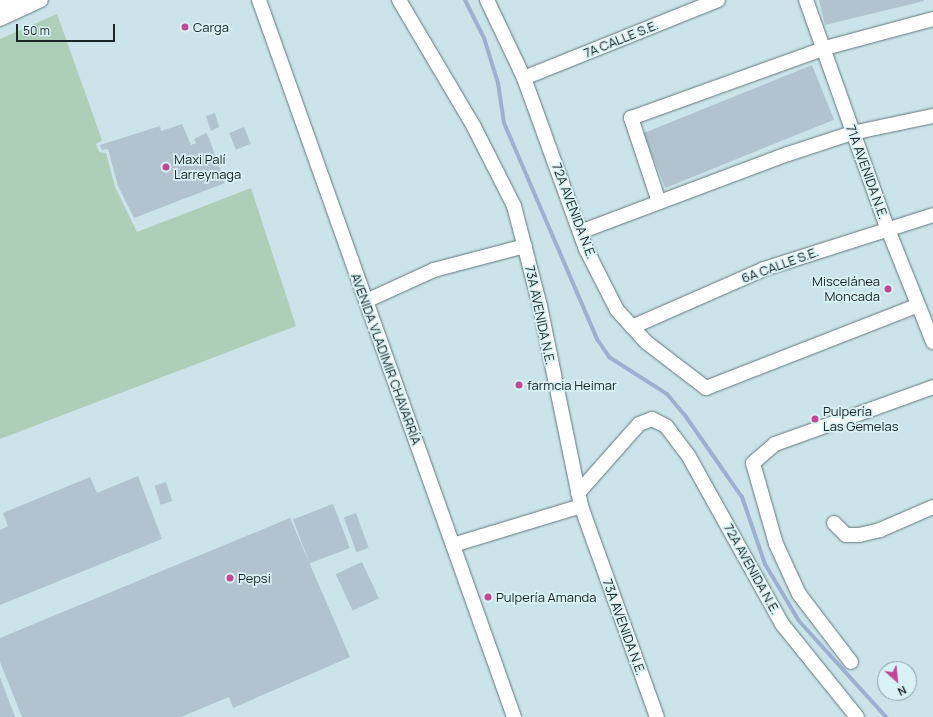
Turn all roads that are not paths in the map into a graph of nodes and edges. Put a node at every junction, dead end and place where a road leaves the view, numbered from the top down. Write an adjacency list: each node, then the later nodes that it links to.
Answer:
1 (30, 0): 8 (main road)
2 (41, 0): 9 (street)
3 (259, 0): 20 (street, AVENIDA VLADIMIR CHAVARRÍA)
4 (399, 0): 19 (street, 73A AVENIDA N.E.)
5 (487, 0): 12 (street, 72A AVENIDA N.E.)
6 (718, 0): 12 (street, 7A CALLE S.E.)
7 (806, 0): 11 (street, 71A AVENIDA N.E.)
8 (0, 6)
9 (0, 19)
10 (933, 19): 11 (street)
11 (825, 48): 14 (street, 71A AVENIDA N.E.); 15 (street)
12 (524, 78): 18 (street, 72A AVENIDA N.E.)
13 (933, 116): 14 (street)
14 (852, 133): 15 (street); 17 (street, 71A AVENIDA N.E.)
15 (660, 202): 18 (street)
16 (933, 215): 17 (street, 6A CALLE S.E.)
17 (887, 227): 21 (street, 71A AVENIDA N.E.); 22 (street, 6A CALLE S.E.)
18 (580, 232): 22 (street, 72A AVENIDA N.E.)
19 (525, 246): 20 (street); 25 (street, 73A AVENIDA N.E.)
20 (366, 301): 28 (street, AVENIDA VLADIMIR CHAVARRÍA)
21 (916, 306): 22 (street, 72A AVENIDA N.E.); 23 (street, 71A AVENIDA N.E.)
22 (632, 326)
23 (933, 342)
24 (933, 387): 29 (street)
25 (579, 499): 28 (street); 31 (street, 73A AVENIDA N.E.); 32 (street, 72A AVENIDA N.E.)
26 (933, 507): 27 (street)
27 (834, 523)
28 (453, 546): 30 (street, AVENIDA VLADIMIR CHAVARRÍA)
29 (852, 662)
30 (514, 717)
31 (657, 717)
32 (857, 717)

